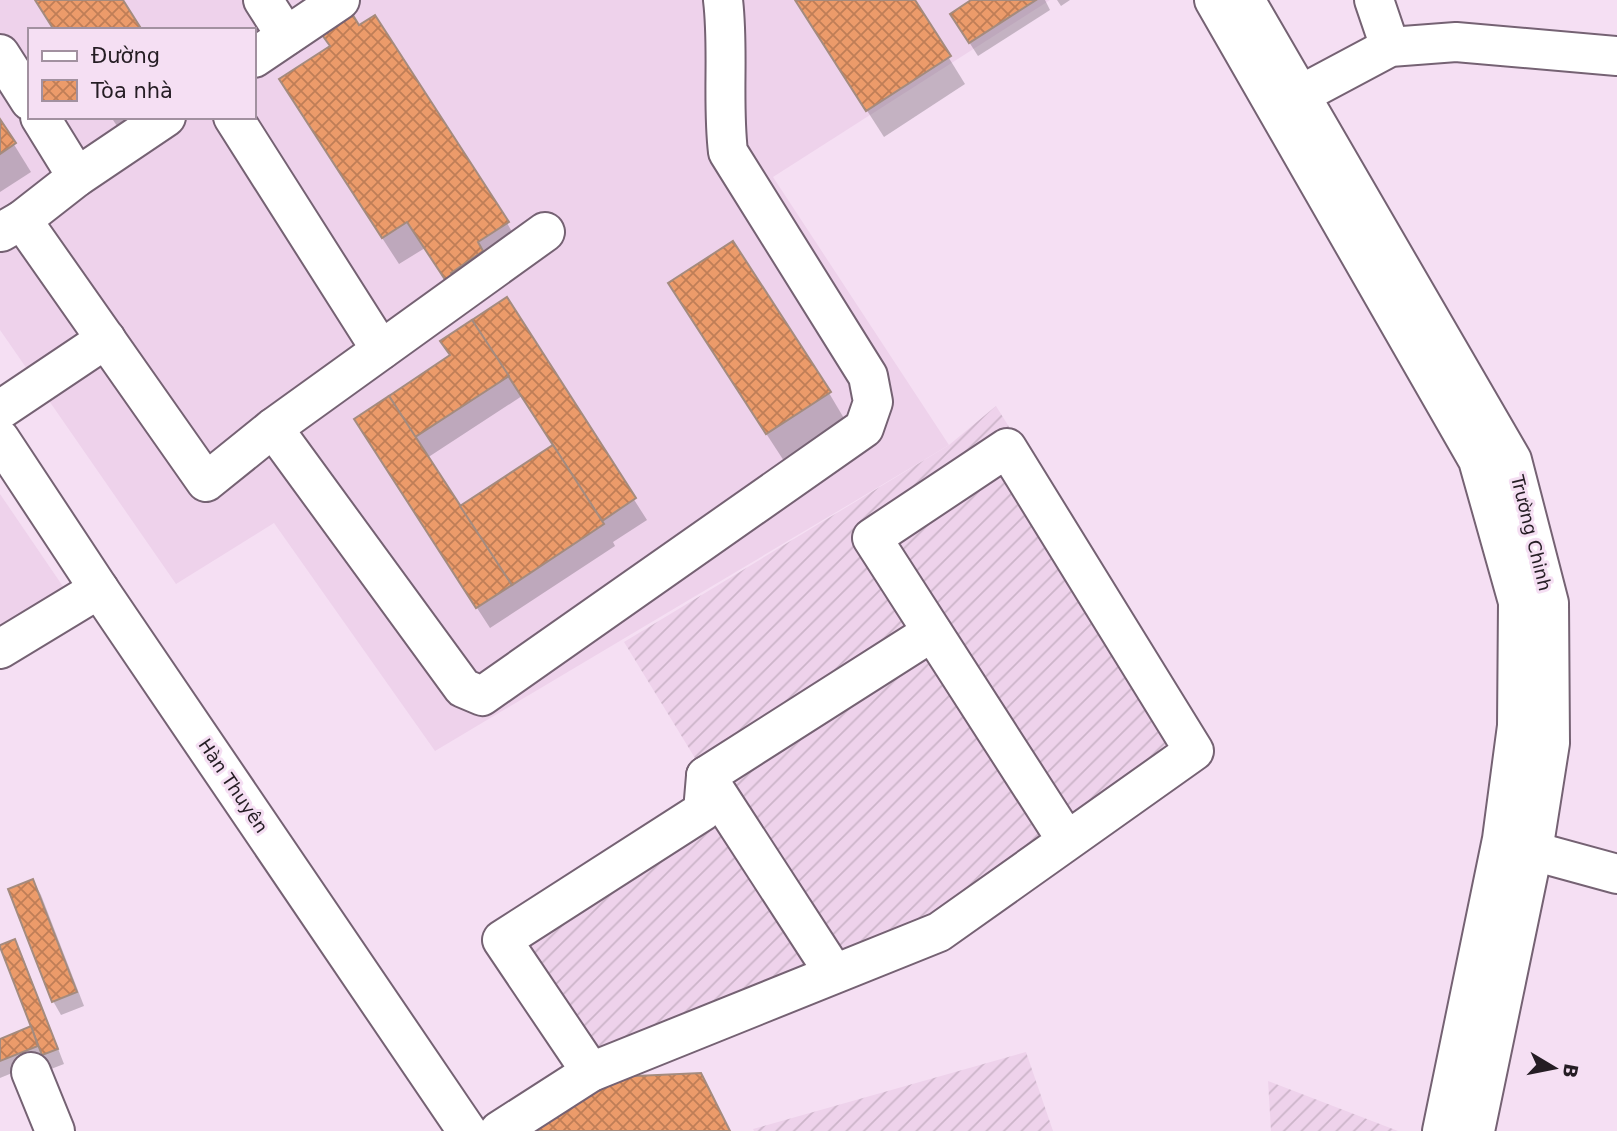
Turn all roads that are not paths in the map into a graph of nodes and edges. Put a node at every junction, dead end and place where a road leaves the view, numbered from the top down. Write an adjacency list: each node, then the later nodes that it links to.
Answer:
1 (263, 0): 7 (main road)
2 (340, 0): 7 (main road)
3 (723, 0): 23 (main road)
4 (1214, 0): 38 (main road, Trường Chinh)
5 (1245, 0): 12 (main road, Trường Chinh)
6 (1374, 0): 8 (main road)
7 (286, 36): 11 (main road)
8 (1390, 47): 10 (main road); 12 (main road)
9 (0, 54): 13 (main road)
10 (1617, 56)
11 (256, 57)
12 (1300, 95): 30 (main road, Trường Chinh)
13 (28, 98)
14 (41, 119): 17 (main road)
15 (163, 119): 17 (main road)
16 (234, 119): 21 (main road)
17 (77, 177): 18 (main road)
18 (11, 226): 20 (main road)
19 (545, 232): 21 (main road)
20 (106, 339): 22 (main road); 23 (main road)
21 (381, 350): 23 (main road)
22 (0, 410)
23 (273, 428)
24 (0, 439): 25 (main road, Hàn Thuyên)
25 (99, 589): 27 (main road); 36 (main road, Hàn Thuyên)
26 (932, 632): 28 (main road); 29 (main road); 29 (main road)
27 (0, 649)
28 (706, 776): 32 (main road); 34 (main road)
29 (1067, 841): 32 (main road)
30 (1532, 850): 31 (main road); 39 (main road, Trường Chinh)
31 (1617, 874)
32 (834, 974): 34 (main road)
33 (31, 1072): 35 (main road)
34 (591, 1072): 37 (main road)
35 (55, 1131)
36 (467, 1131)
37 (499, 1131)
38 (1442, 1131)
39 (1475, 1131)

